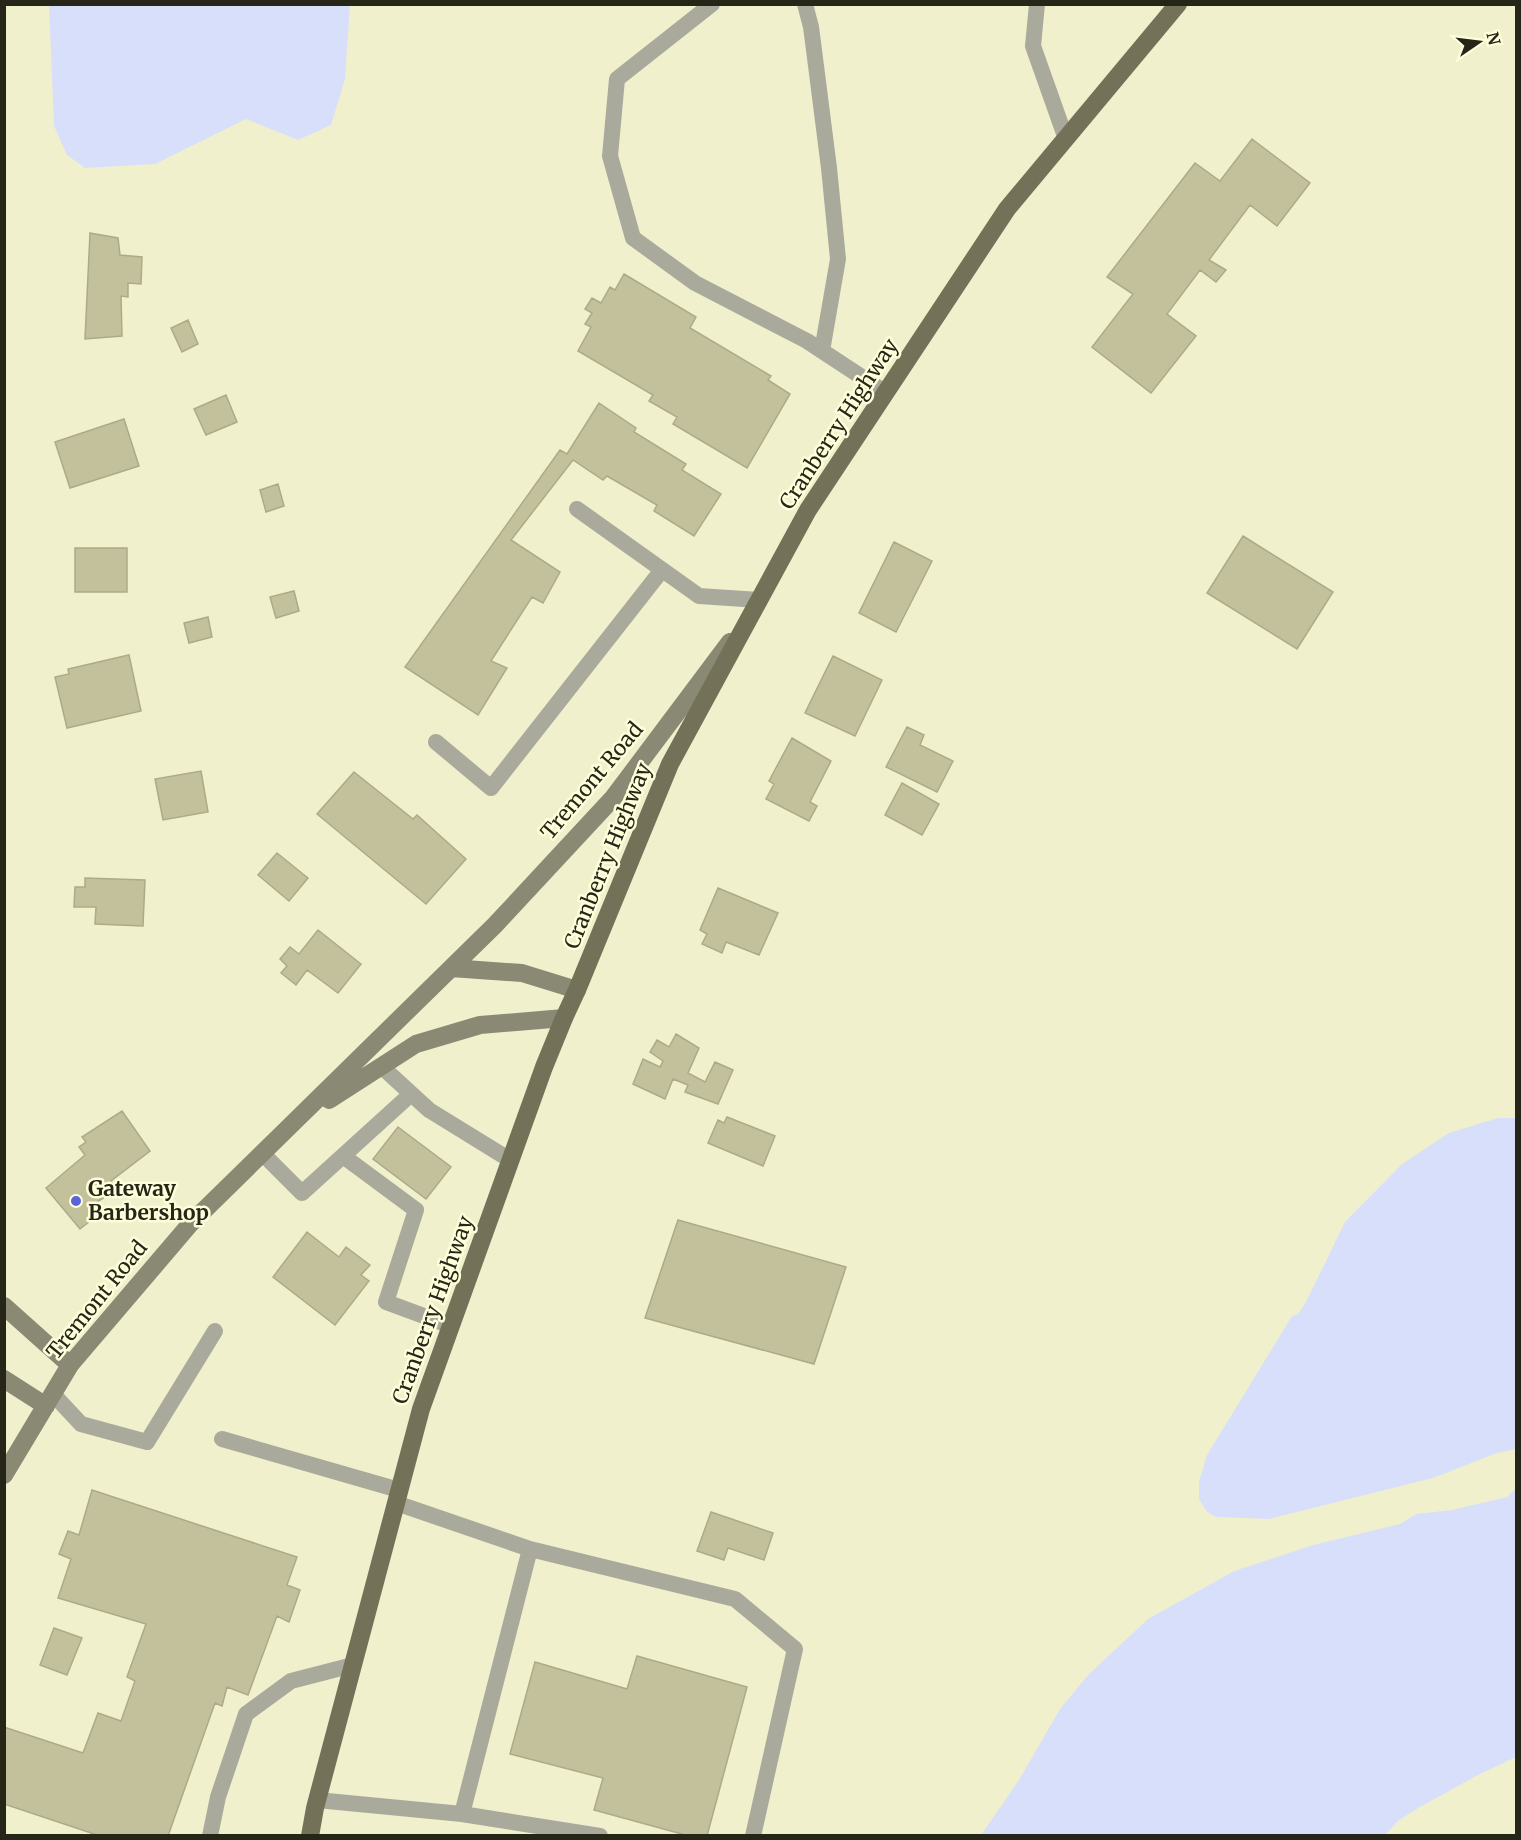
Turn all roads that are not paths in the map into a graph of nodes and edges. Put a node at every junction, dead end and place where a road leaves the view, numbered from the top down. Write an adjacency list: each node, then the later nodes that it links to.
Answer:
1 (712, 4): 6 (lane)
2 (805, 4): 6 (lane)
3 (1036, 4): 5 (lane)
4 (1178, 4): 5 (main road, Cranberry Highway)
5 (1066, 139): 7 (main road, Cranberry Highway)
6 (822, 351): 7 (lane)
7 (885, 393): 10 (main road, Cranberry Highway)
8 (577, 509): 9 (lane)
9 (663, 570): 10 (lane); 11 (lane)
10 (756, 606): 12 (main road, Tremont Road); 13 (main road, Cranberry Highway)
11 (436, 742)
12 (451, 968): 13 (main road); 17 (main road, Tremont Road)
13 (577, 990): 14 (main road, Cranberry Highway)
14 (564, 1018): 15 (main road, Tremont Road); 20 (main road, Cranberry Highway)
15 (381, 1066): 16 (lane); 17 (main road, Tremont Road)
16 (411, 1094): 19 (lane); 20 (lane)
17 (297, 1120): 18 (main road, Tremont Road)
18 (262, 1153): 19 (lane); 24 (main road, Tremont Road)
19 (342, 1156): 22 (lane)
20 (510, 1160): 22 (main road, Cranberry Highway)
21 (4, 1306): 24 (main road)
22 (450, 1326): 29 (main road, Cranberry Highway)
23 (215, 1331): 26 (lane)
24 (70, 1365): 26 (main road, Tremont Road)
25 (4, 1379): 26 (main road)
26 (50, 1400): 28 (main road, Tremont Road)
27 (222, 1439): 29 (lane)
28 (4, 1475)
29 (397, 1496): 30 (lane); 31 (main road, Cranberry Highway)
30 (530, 1549): 33 (lane); 37 (lane)
31 (353, 1665): 32 (main road, Cranberry Highway); 34 (lane)
32 (317, 1800): 33 (lane); 35 (main road, Cranberry Highway)
33 (462, 1814): 36 (lane)
34 (210, 1836)
35 (310, 1836)
36 (600, 1836)
37 (753, 1836)

